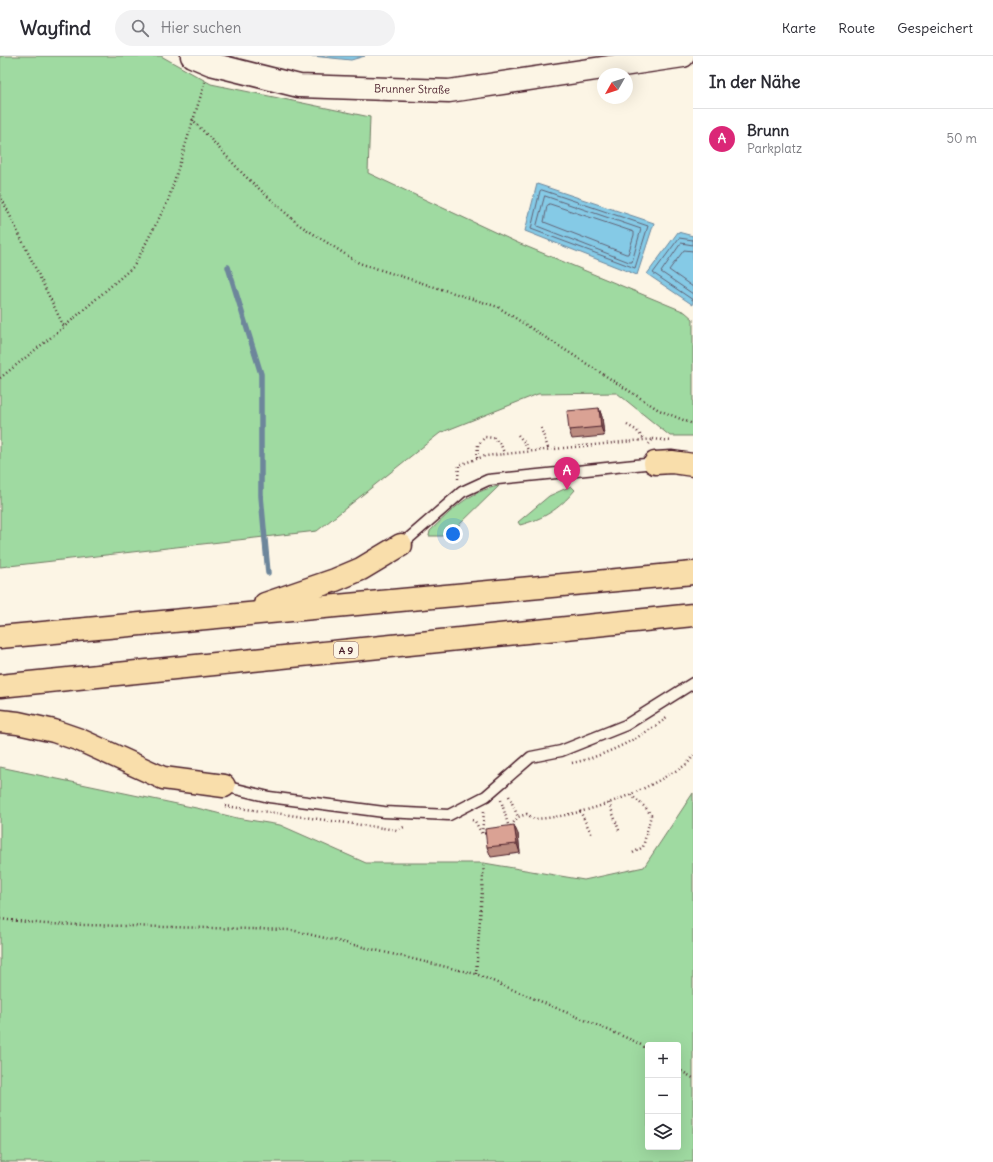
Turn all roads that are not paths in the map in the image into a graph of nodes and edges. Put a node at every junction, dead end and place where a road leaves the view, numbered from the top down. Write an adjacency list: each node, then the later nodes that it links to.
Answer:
1 (683, 56): 2 (street, Brunner Straße)
2 (201, 60)
3 (645, 464): 4 (highway); 5 (lane)
4 (693, 465)
5 (401, 545): 8 (highway)
6 (693, 573): 8 (highway)
7 (693, 615): 11 (highway, A 9)
8 (218, 618): 9 (highway)
9 (0, 637)
10 (693, 683): 13 (lane)
11 (0, 686)
12 (0, 721): 13 (highway)
13 (224, 786)

